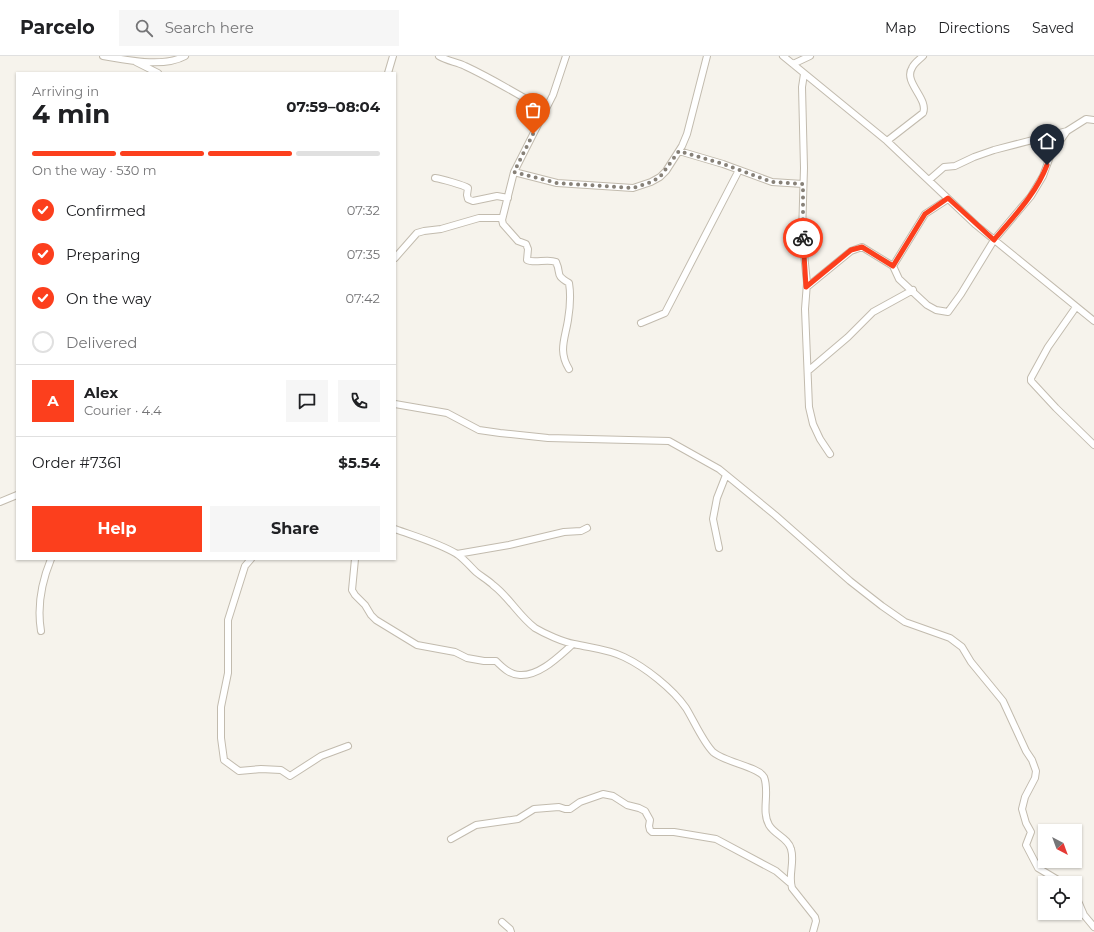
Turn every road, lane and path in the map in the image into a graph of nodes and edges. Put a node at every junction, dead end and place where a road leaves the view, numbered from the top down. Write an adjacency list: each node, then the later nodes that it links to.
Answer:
1 (106, 56): 10 (street)
2 (185, 56): 10 (street)
3 (394, 56): 13 (street)
4 (439, 56): 15 (street)
5 (566, 56): 15 (street)
6 (707, 56): 19 (street)
7 (783, 56): 11 (street)
8 (810, 56): 11 (street)
9 (923, 56): 18 (street)
10 (135, 62): 12 (street)
11 (793, 64): 14 (street)
12 (156, 72)
13 (388, 72)
14 (804, 74): 18 (street); 24 (street)
15 (545, 110): 21 (street)
16 (1094, 120): 17 (street)
17 (1068, 130): 23 (street); 28 (street)
18 (888, 141): 23 (street)
19 (679, 151): 20 (street); 21 (street)
20 (739, 170): 24 (street); 35 (street)
21 (514, 172): 25 (street)
22 (435, 178): 25 (street)
23 (929, 180): 26 (street)
24 (803, 184): 31 (street)
25 (508, 198): 27 (street)
26 (948, 198): 28 (street); 30 (street)
27 (502, 218): 29 (street); 36 (street)
28 (994, 240): 32 (street); 33 (street)
29 (396, 257)
30 (893, 266): 31 (street); 32 (street)
31 (806, 287): 37 (street)
32 (913, 290): 37 (street)
33 (1076, 306): 34 (street); 39 (street)
34 (1094, 321)
35 (641, 323)
36 (569, 369)
37 (808, 370): 40 (street)
38 (396, 404): 41 (street)
39 (1094, 445)
40 (830, 454)
41 (726, 475): 46 (street); 55 (street)
42 (16, 496): 43 (street)
43 (0, 502)
44 (587, 528): 47 (street)
45 (396, 529): 47 (street)
46 (719, 548)
47 (457, 554): 52 (street)
48 (51, 560): 51 (street)
49 (250, 560): 53 (street)
50 (355, 560): 52 (street)
51 (41, 631)
52 (572, 644): 56 (street)
53 (348, 746)
54 (451, 839): 56 (street)
55 (1051, 876)
56 (790, 883): 61 (street)
57 (1082, 910): 59 (street)
58 (502, 922): 60 (street)
59 (1094, 927)
60 (511, 932)
61 (812, 932)

